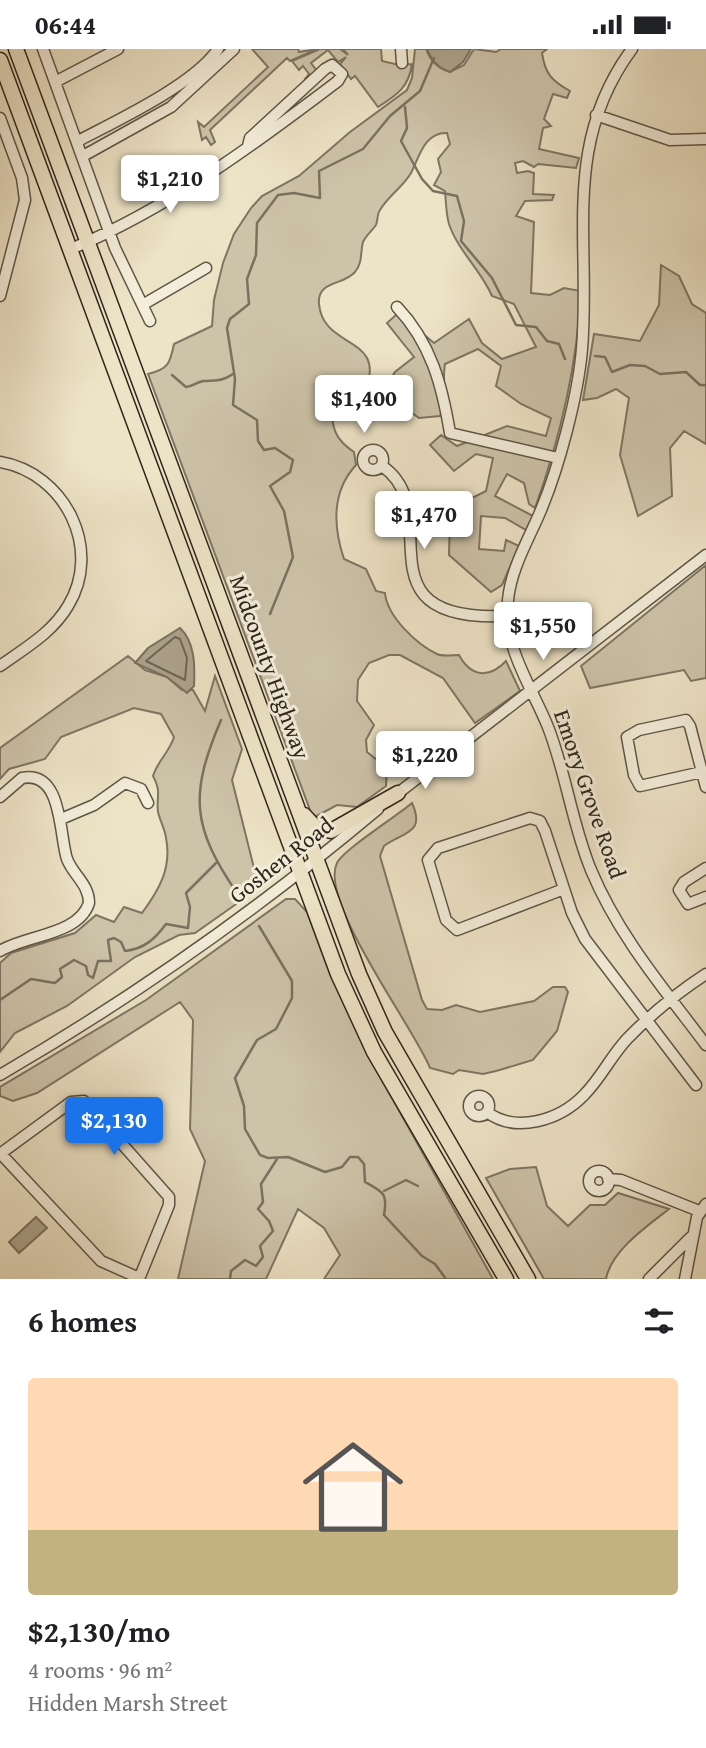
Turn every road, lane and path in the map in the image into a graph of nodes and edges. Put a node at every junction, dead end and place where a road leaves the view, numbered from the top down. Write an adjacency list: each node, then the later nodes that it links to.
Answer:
1 (16, 49): 18 (main road, Midcounty Highway)
2 (43, 49): 10 (street)
3 (118, 49): 10 (street)
4 (218, 49): 14 (street)
5 (234, 49): 16 (street)
6 (401, 49): 9 (street)
7 (632, 49): 11 (street, Emory Grove Road)
8 (0, 60): 19 (main road, Midcounty Highway)
9 (402, 63)
10 (55, 82): 14 (street)
11 (596, 115): 13 (street); 25 (street, Emory Grove Road)
12 (0, 118): 21 (street)
13 (706, 139)
14 (78, 141): 16 (street)
15 (248, 146): 15 (street); 17 (street)
16 (83, 156): 17 (street)
17 (109, 232): 18 (street); 22 (street)
18 (89, 241): 19 (street); 37 (main road, Midcounty Highway)
19 (71, 249): 41 (main road, Midcounty Highway)
20 (206, 268): 22 (street)
21 (0, 296)
22 (144, 304): 24 (street)
23 (397, 307): 25 (street)
24 (150, 321)
25 (558, 458): 29 (street, Emory Grove Road)
26 (0, 462): 30 (street)
27 (382, 466): 29 (street)
28 (706, 555): 31 (street, Goshen Road)
29 (507, 616): 31 (street, Emory Grove Road)
30 (0, 666)
31 (530, 694): 34 (street, Goshen Road); 46 (street, Emory Grove Road)
32 (702, 772): 32 (street); 33 (street)
33 (706, 787)
34 (398, 793): 37 (main road); 39 (street, Goshen Road)
35 (0, 797): 38 (street)
36 (148, 803): 38 (street)
37 (299, 810): 39 (main road, Midcounty Highway)
38 (61, 819): 44 (street)
39 (317, 859): 41 (street, Goshen Road); 58 (main road, Midcounty Highway)
40 (706, 868): 43 (street)
41 (301, 872): 49 (street, Goshen Road); 57 (main road, Midcounty Highway)
42 (564, 889): 42 (street); 47 (street)
43 (706, 897)
44 (0, 951)
45 (706, 974): 46 (street)
46 (671, 998): 47 (street); 48 (street, Emory Grove Road)
47 (647, 1020): 50 (street); 51 (street)
48 (706, 1045)
49 (0, 1075)
50 (696, 1085)
51 (487, 1112)
52 (1, 1154): 56 (street); 56 (street)
53 (608, 1179): 54 (street)
54 (703, 1208): 55 (street)
55 (693, 1235): 59 (street); 60 (street)
56 (139, 1279)
57 (506, 1279)
58 (528, 1279)
59 (649, 1279)
60 (685, 1279)

